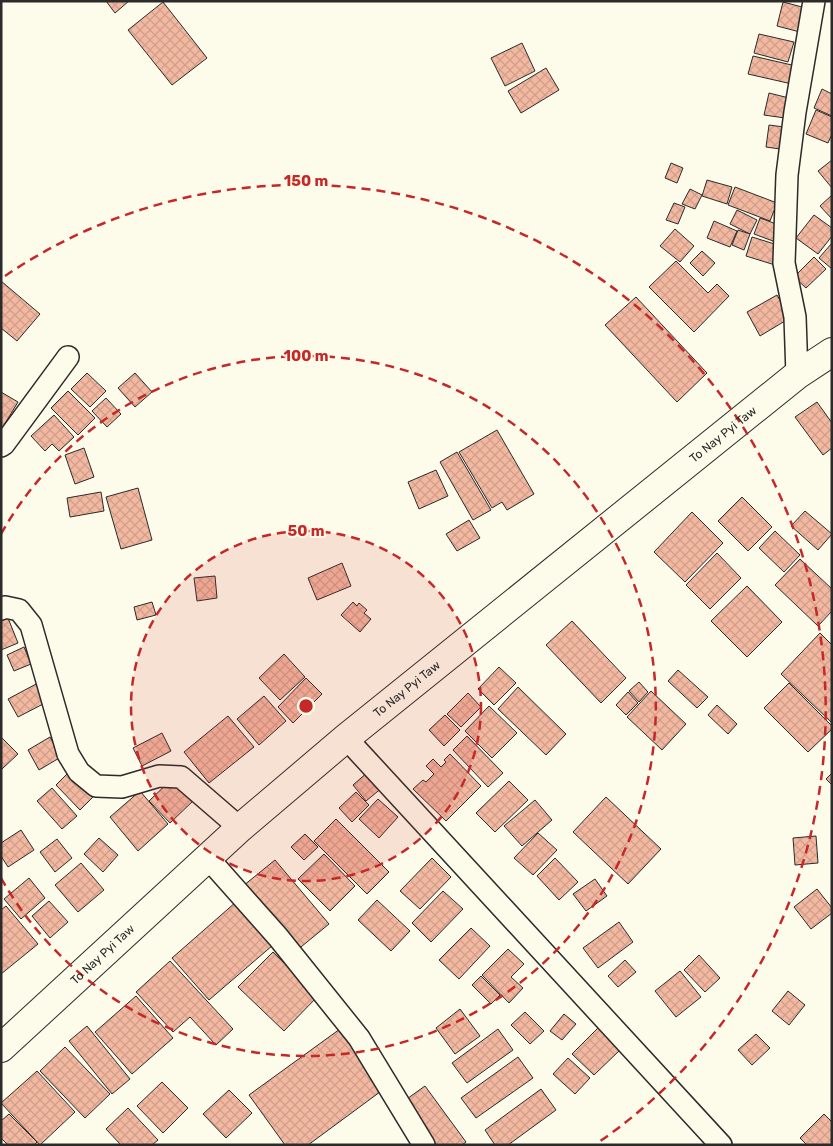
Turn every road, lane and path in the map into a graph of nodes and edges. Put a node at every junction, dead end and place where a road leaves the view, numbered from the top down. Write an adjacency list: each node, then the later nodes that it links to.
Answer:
1 (814, 1): 4 (street)
2 (832, 352): 4 (main road, To Nay Pyi Taw)
3 (68, 357): 5 (street)
4 (797, 375): 7 (main road, To Nay Pyi Taw)
5 (1, 446)
6 (1, 609): 8 (street)
7 (346, 738): 8 (main road, To Nay Pyi Taw); 12 (street)
8 (240, 828): 9 (main road, To Nay Pyi Taw)
9 (207, 857): 10 (main road, To Nay Pyi Taw); 11 (street)
10 (1, 1048)
11 (424, 1145)
12 (721, 1145)

